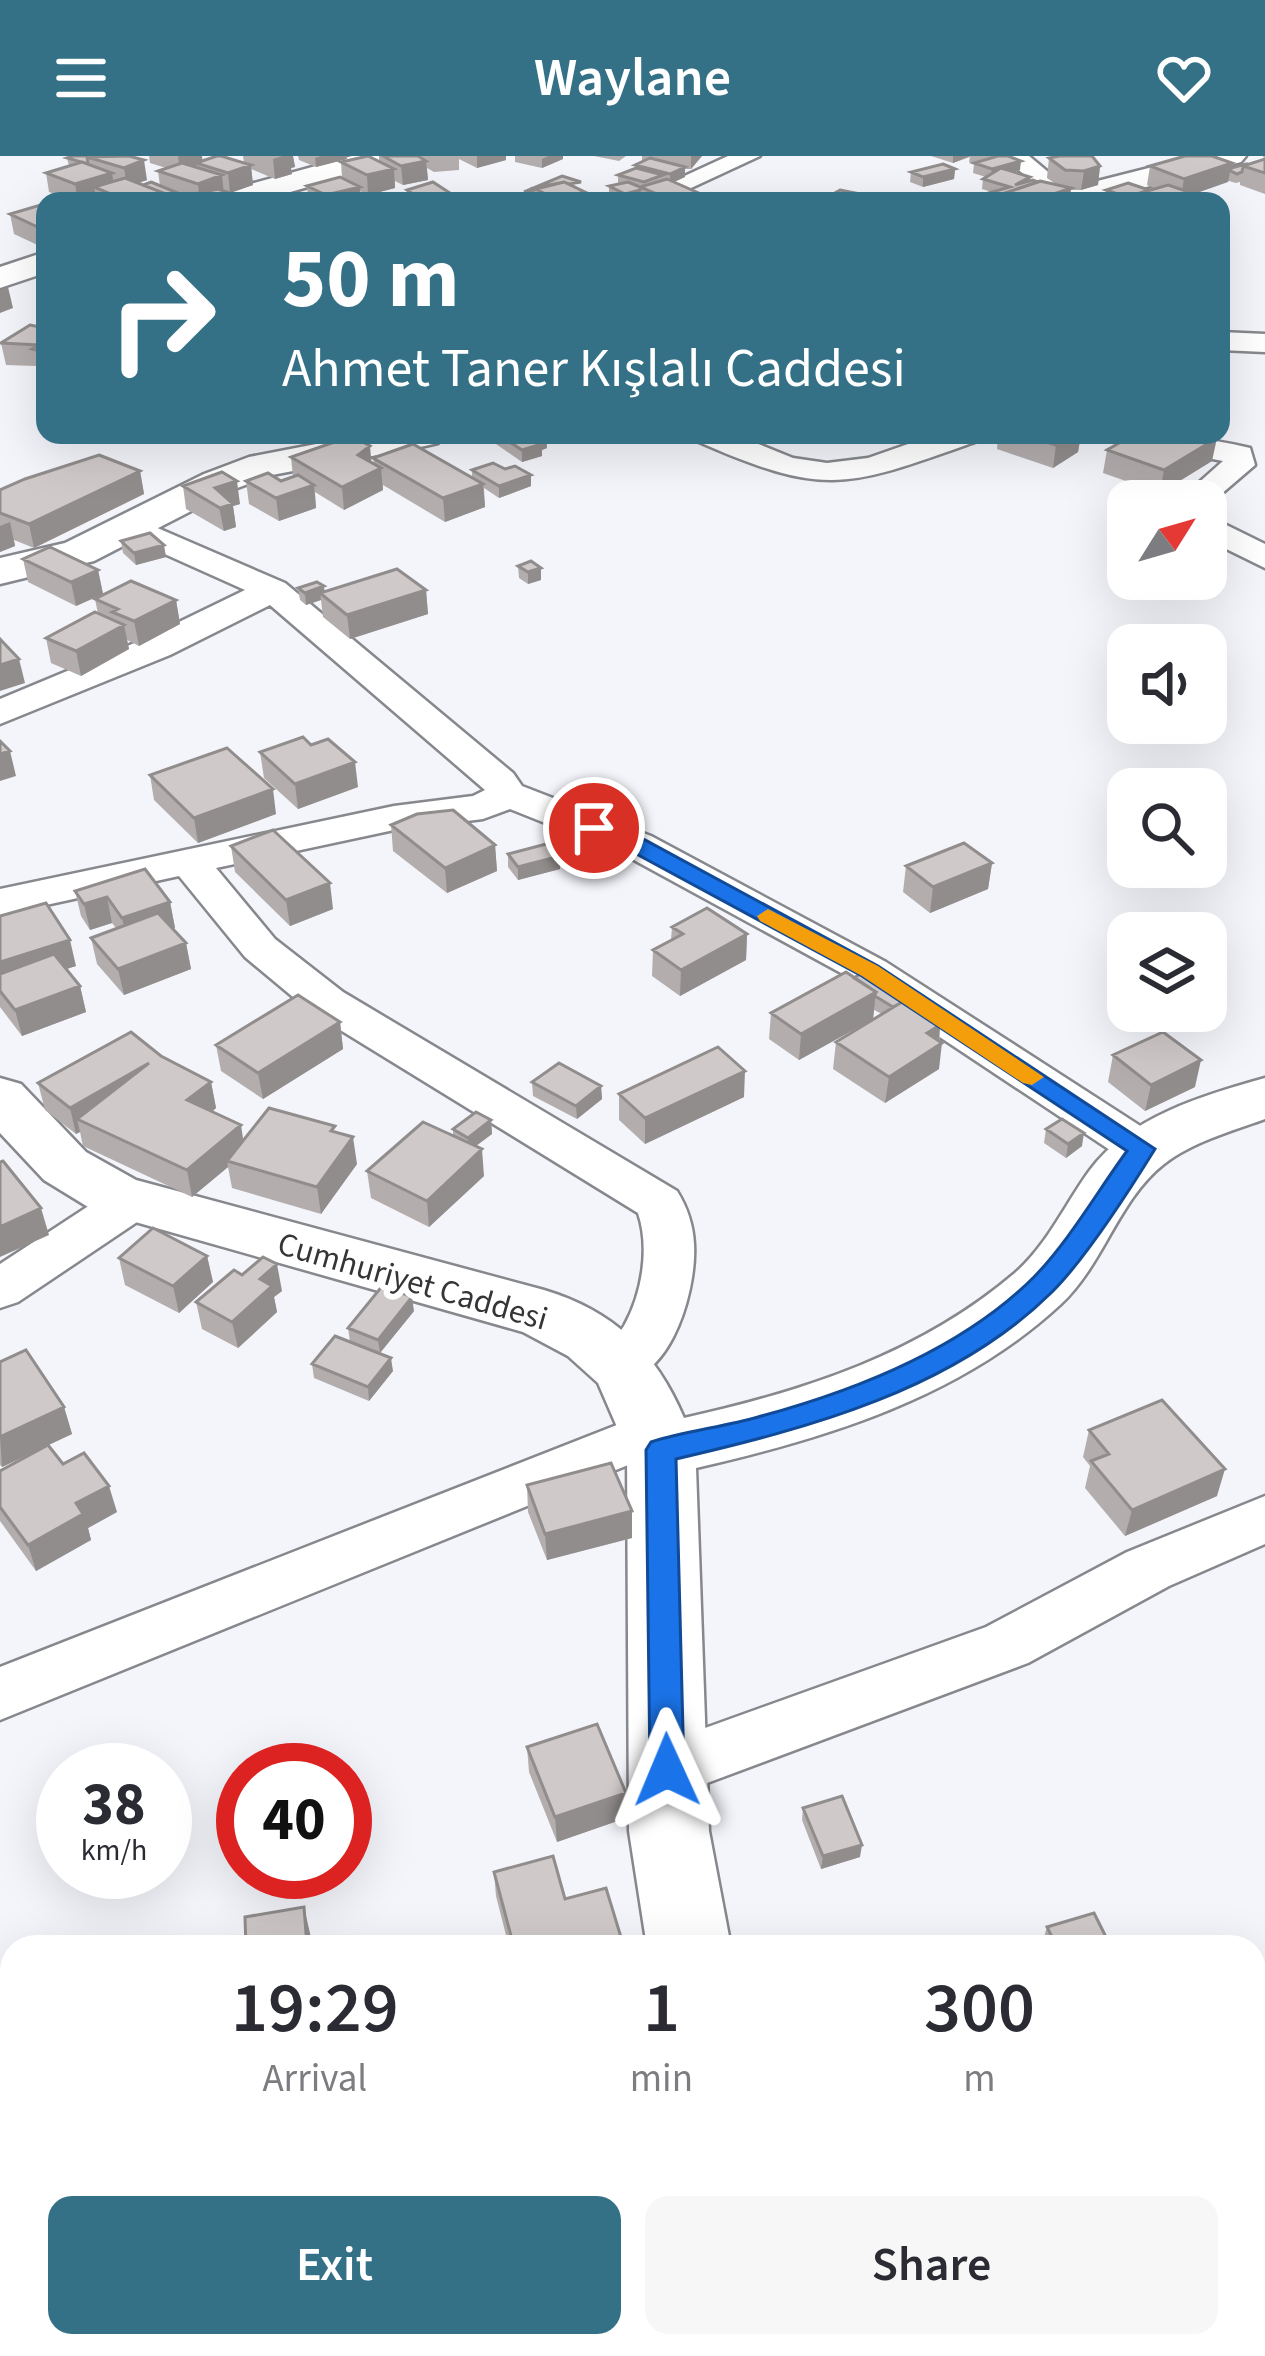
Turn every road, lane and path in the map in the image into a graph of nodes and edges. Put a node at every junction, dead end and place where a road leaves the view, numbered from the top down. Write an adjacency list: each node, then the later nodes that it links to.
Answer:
1 (385, 156): 5 (street)
2 (748, 156): 6 (street)
3 (1014, 156): 7 (street)
4 (1231, 156): 8 (street)
5 (257, 192)
6 (663, 192)
7 (1060, 192)
8 (1099, 192)
9 (36, 265): 10 (street)
10 (0, 278)
11 (1230, 341): 12 (street)
12 (1265, 343)
13 (376, 444): 18 (street)
14 (733, 444): 15 (street)
15 (936, 444)
16 (1181, 444): 17 (street)
17 (1220, 480)
18 (132, 527): 21 (street); 22 (street)
19 (1227, 537): 20 (street)
20 (1265, 558)
21 (0, 571)
22 (273, 590): 23 (street); 24 (street)
23 (0, 713)
24 (508, 794): 25 (street); 29 (street)
25 (188, 861): 26 (street); 32 (street)
26 (0, 902)
27 (0, 1097): 30 (street, Cumhuriyet Caddesi)
28 (1265, 1097): 29 (street)
29 (1142, 1149): 33 (street)
30 (131, 1202): 31 (street); 32 (street, Cumhuriyet Caddesi)
31 (0, 1289)
32 (621, 1364): 33 (street, Cumhuriyet Caddesi)
33 (658, 1441): 35 (street); 36 (street, Cumhuriyet Caddesi)
34 (1265, 1519): 36 (street)
35 (0, 1694)
36 (667, 1770): 37 (street, Cumhuriyet Caddesi)
37 (686, 1935)

